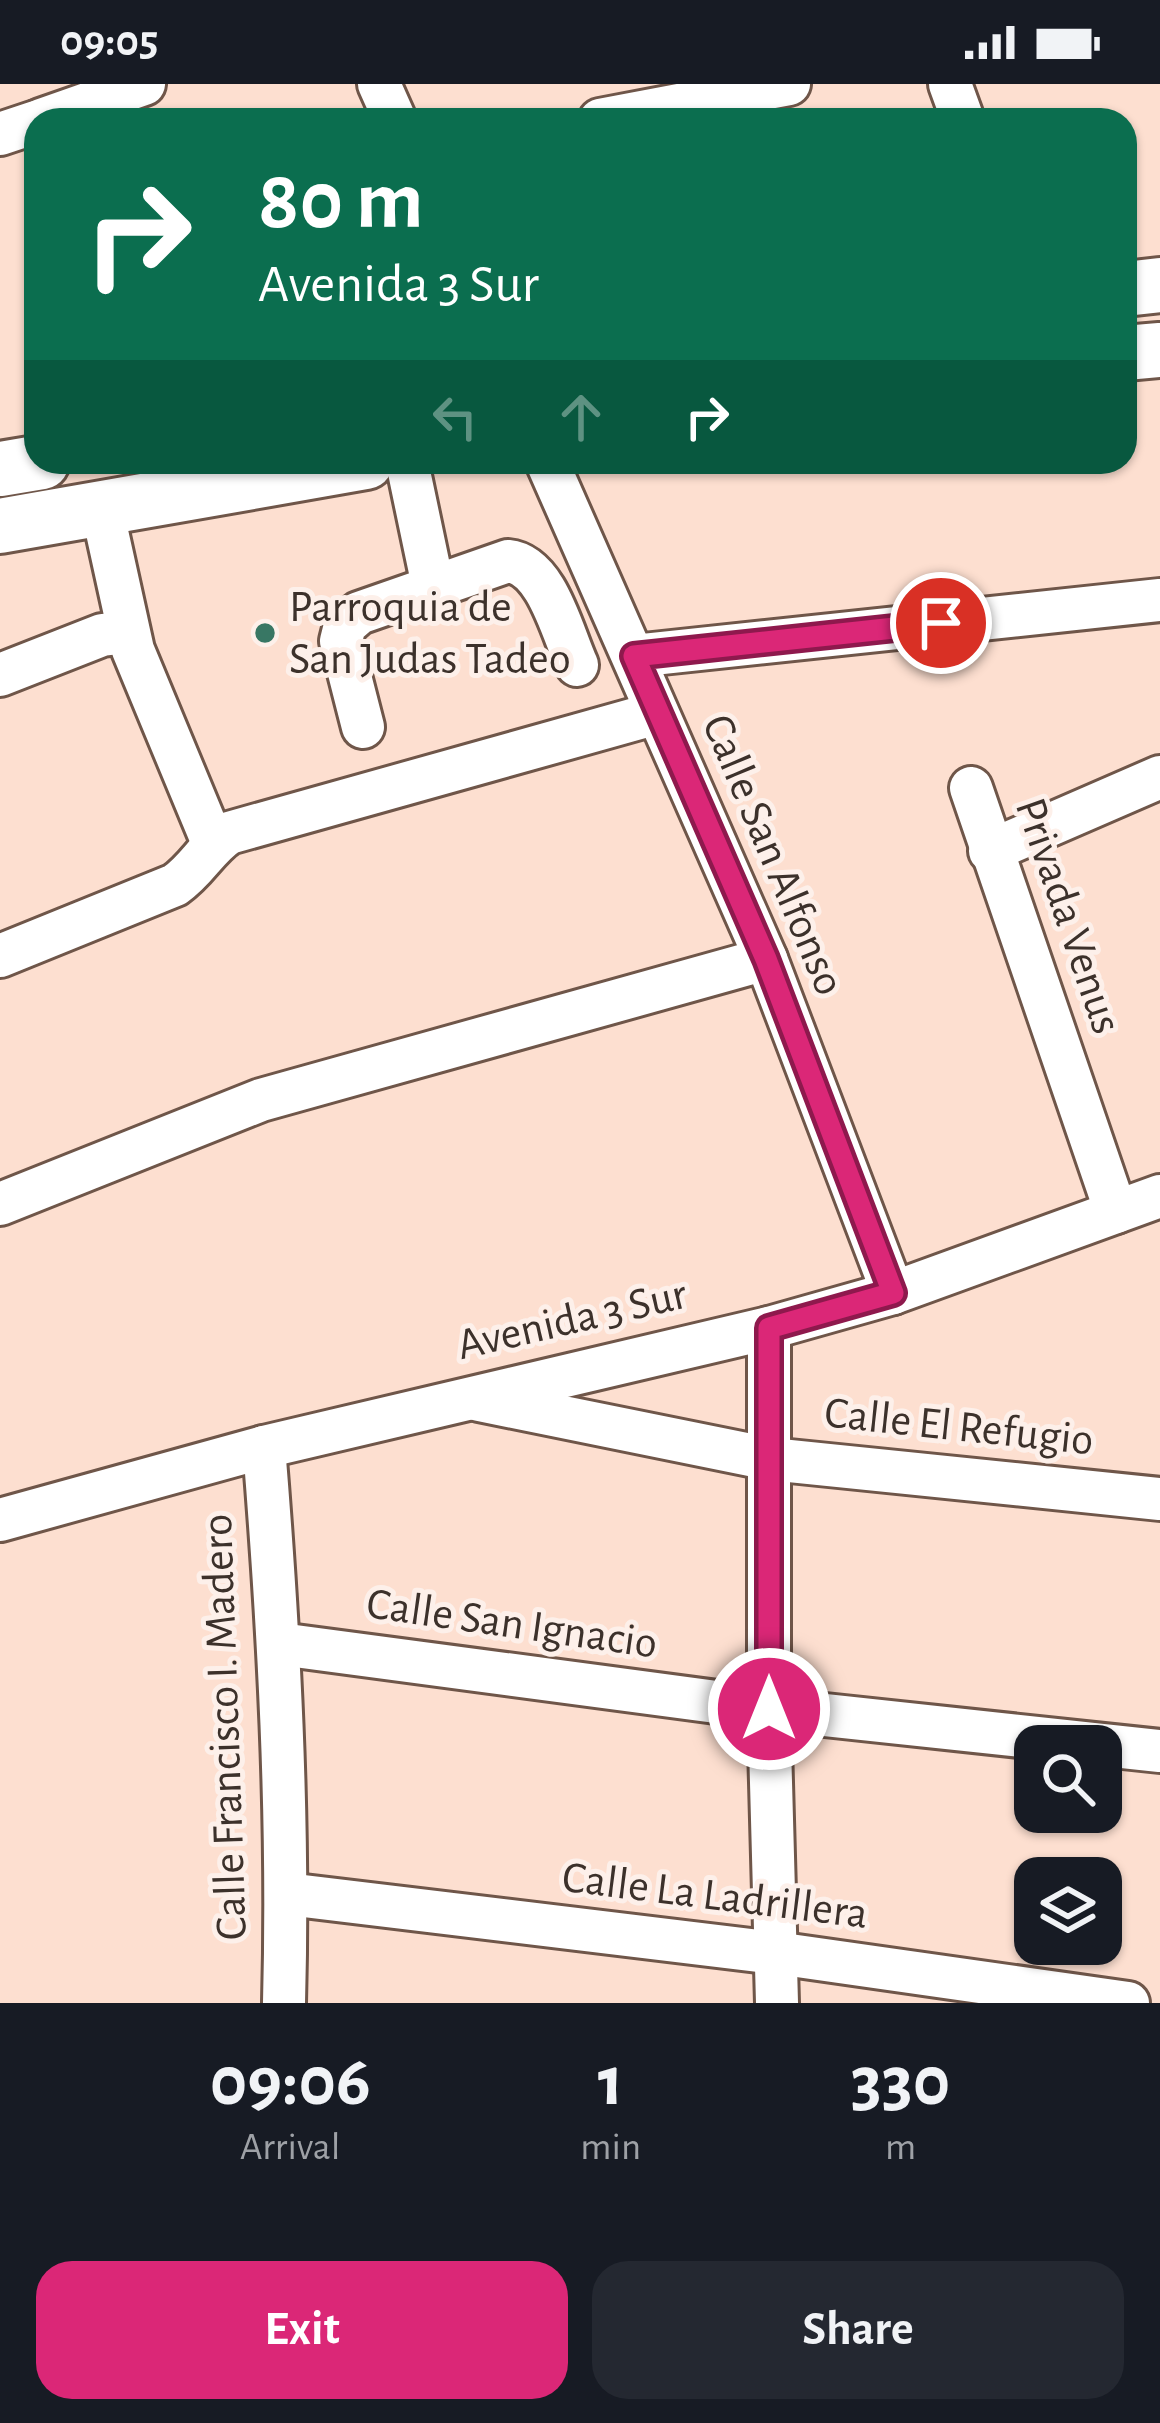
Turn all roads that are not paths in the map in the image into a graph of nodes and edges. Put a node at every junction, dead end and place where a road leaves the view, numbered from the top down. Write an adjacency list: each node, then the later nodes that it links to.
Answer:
1 (144, 84): 3 (street)
2 (788, 84): 4 (street)
3 (75, 108)
4 (663, 108)
5 (296, 474): 8 (main road)
6 (410, 474): 10 (street)
7 (552, 474): 13 (street, Calle San Alfonso)
8 (102, 508): 9 (main road); 12 (street)
9 (0, 526)
10 (433, 586): 14 (street); 17 (street)
11 (1160, 600): 13 (street)
12 (128, 632): 15 (street); 20 (street)
13 (634, 656): 16 (street, Calle San Alfonso)
14 (577, 664)
15 (0, 675)
16 (657, 712): 20 (street); 23 (street, Calle San Alfonso)
17 (363, 727)
18 (1160, 777): 21 (street)
19 (971, 788): 21 (street, Privada Venus)
20 (213, 843): 22 (street)
21 (990, 850): 26 (street, Privada Venus)
22 (0, 956)
23 (766, 959): 25 (street); 27 (street, Calle San Alfonso)
24 (1160, 1196): 26 (street, Avenida 3 Sur)
25 (0, 1204)
26 (1117, 1212): 27 (street, Avenida 3 Sur)
27 (893, 1293): 28 (street, Avenida 3 Sur)
28 (769, 1328): 29 (street, Avenida 3 Sur); 31 (street)
29 (465, 1396): 30 (street, Avenida 3 Sur); 31 (street, Calle El Refugio)
30 (264, 1447): 33 (street, Avenida 3 Sur); 34 (street, Calle Francisco I. Madero)
31 (770, 1459): 32 (street, Calle El Refugio); 35 (street)
32 (1160, 1498)
33 (0, 1520)
34 (280, 1644): 35 (street, Calle San Ignacio); 37 (street, Calle Francisco I. Madero)
35 (769, 1709): 36 (street, Calle San Ignacio); 38 (street)
36 (1160, 1751)
37 (287, 1894): 38 (street, Calle La Ladrillera); 39 (street, Calle Francisco I. Madero)
38 (776, 1953): 40 (street); 41 (street, Calle La Ladrillera)
39 (284, 2003)
40 (776, 2003)
41 (1128, 2003)

